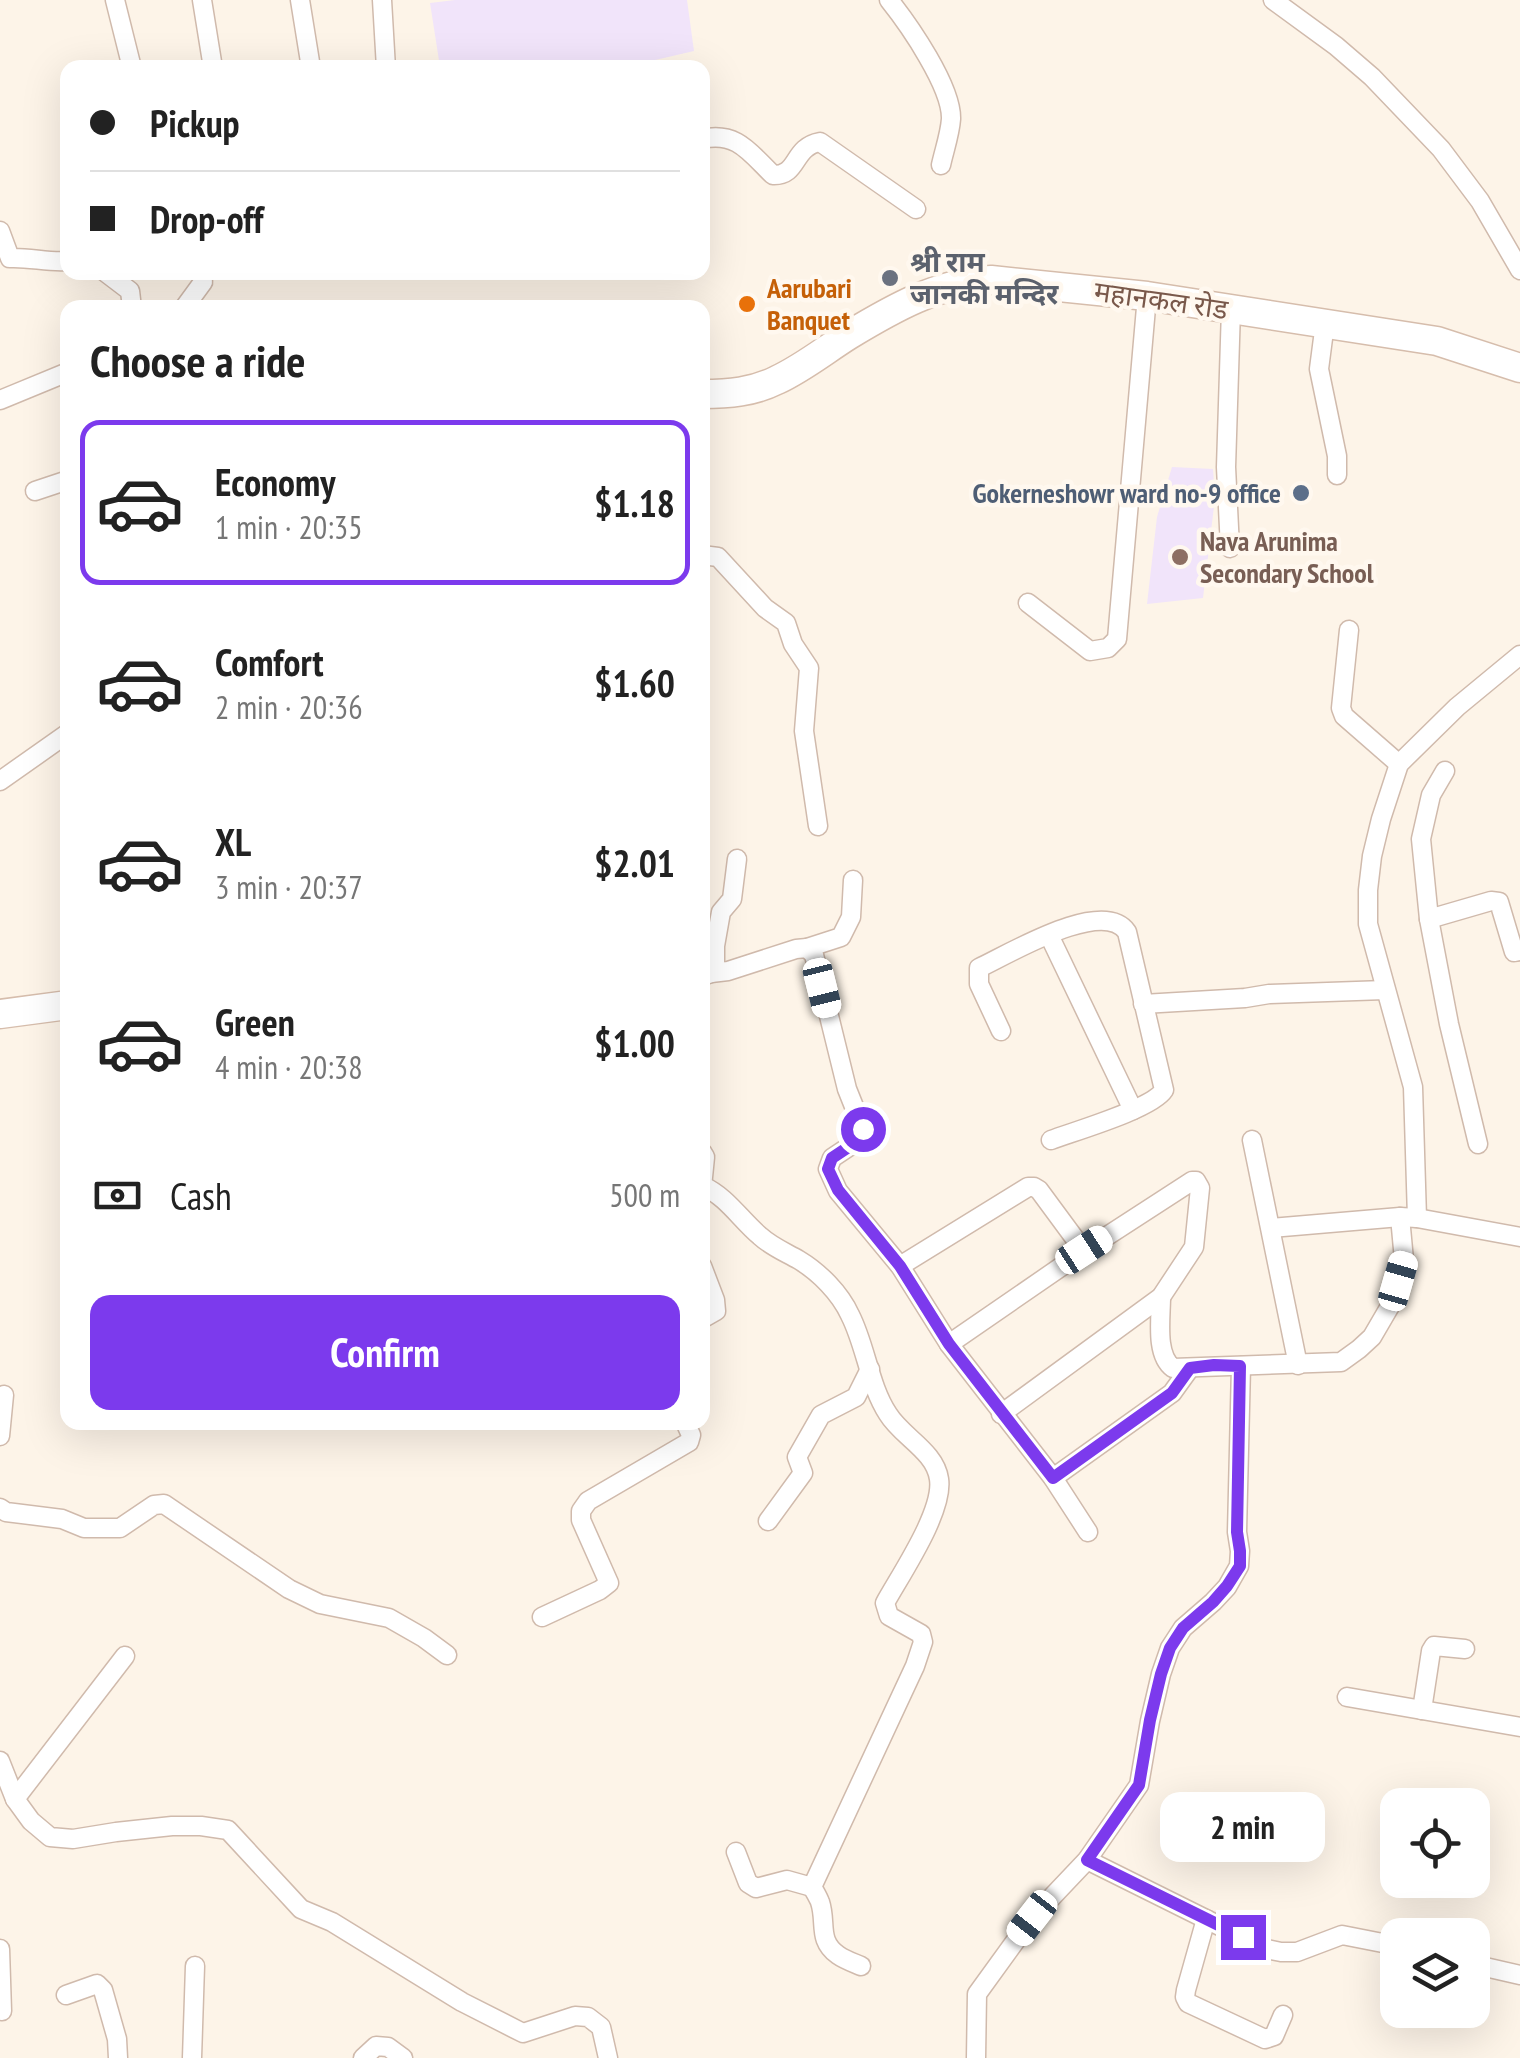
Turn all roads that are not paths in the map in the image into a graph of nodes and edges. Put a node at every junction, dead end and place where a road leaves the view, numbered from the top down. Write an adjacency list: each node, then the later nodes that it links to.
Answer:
1 (115, 0): 7 (street)
2 (202, 0): 8 (street)
3 (300, 0): 9 (street)
4 (382, 0): 10 (street)
5 (888, 0): 12 (street)
6 (1273, 0): 16 (street)
7 (130, 60)
8 (212, 60)
9 (309, 60)
10 (386, 60)
11 (710, 138): 13 (street)
12 (941, 166)
13 (916, 210)
14 (1, 239): 15 (street)
15 (60, 262)
16 (1520, 270)
17 (116, 280): 20 (street)
18 (203, 282): 21 (street)
19 (1147, 296): 22 (main road, महानकल रोड); 26 (main road, महानकल रोड); 33 (street)
20 (131, 300)
21 (190, 300)
22 (1232, 309): 23 (main road, महानकल रोड); 31 (street)
23 (1324, 324): 24 (main road, महानकल रोड); 28 (street)
24 (1520, 368)
25 (60, 375): 27 (street)
26 (710, 394)
27 (0, 400)
28 (1337, 475)
29 (60, 483): 30 (street)
30 (35, 492)
31 (1230, 548)
32 (710, 556): 40 (street)
33 (1028, 603)
34 (1349, 630): 37 (street)
35 (1520, 655): 37 (street)
36 (60, 739): 39 (street)
37 (1399, 764): 49 (street)
38 (1444, 771): 43 (street)
39 (0, 781)
40 (818, 826)
41 (737, 859): 47 (street)
42 (853, 880): 45 (street)
43 (1429, 919): 46 (street); 57 (street)
44 (1049, 935): 50 (street); 53 (street); 54 (street)
45 (807, 948): 48 (street); 63 (street)
46 (1520, 951)
47 (710, 970)
48 (710, 973)
49 (1385, 990): 50 (street); 59 (street)
50 (1143, 1004): 54 (street)
51 (60, 1006): 52 (main road)
52 (0, 1014)
53 (1000, 1032)
54 (1133, 1110): 55 (street)
55 (1051, 1140)
56 (1252, 1140): 60 (street)
57 (1478, 1144)
58 (710, 1189): 71 (street)
59 (1408, 1218): 60 (street); 61 (street); 68 (street)
60 (1271, 1228): 68 (street)
61 (1520, 1238)
62 (1084, 1250): 63 (street); 65 (street); 67 (street)
63 (900, 1266): 67 (street)
64 (710, 1287): 66 (street)
65 (1161, 1297): 70 (street); 73 (street)
66 (710, 1314)
67 (949, 1344): 73 (street)
68 (1298, 1365): 69 (street)
69 (1240, 1366): 70 (street); 90 (street)
70 (1190, 1368): 76 (street)
71 (870, 1369): 78 (street); 91 (street)
72 (4, 1395): 75 (street)
73 (1001, 1414): 76 (street)
74 (688, 1430): 80 (street)
75 (0, 1436)
76 (1053, 1478): 79 (street)
77 (0, 1508): 82 (street)
78 (768, 1521)
79 (1088, 1532)
80 (542, 1617)
81 (1465, 1649): 85 (street)
82 (447, 1655)
83 (124, 1656): 88 (street)
84 (1347, 1698): 85 (street)
85 (1422, 1710): 86 (street)
86 (1520, 1727)
87 (0, 1761): 88 (street)
88 (15, 1799): 102 (street)
89 (736, 1852): 91 (street)
90 (1087, 1860): 92 (street); 107 (street)
91 (812, 1887): 96 (street)
92 (1206, 1918): 93 (street); 101 (street)
93 (1380, 1942)
94 (0, 1949): 100 (street)
95 (195, 1966): 104 (street)
96 (861, 1966)
97 (1490, 1968): 98 (street)
98 (1520, 1975)
99 (66, 1995): 103 (street)
100 (2, 2010)
101 (1284, 2015)
102 (600, 2055)
103 (118, 2058)
104 (192, 2058)
105 (363, 2058): 106 (street)
106 (403, 2058)
107 (976, 2058)

